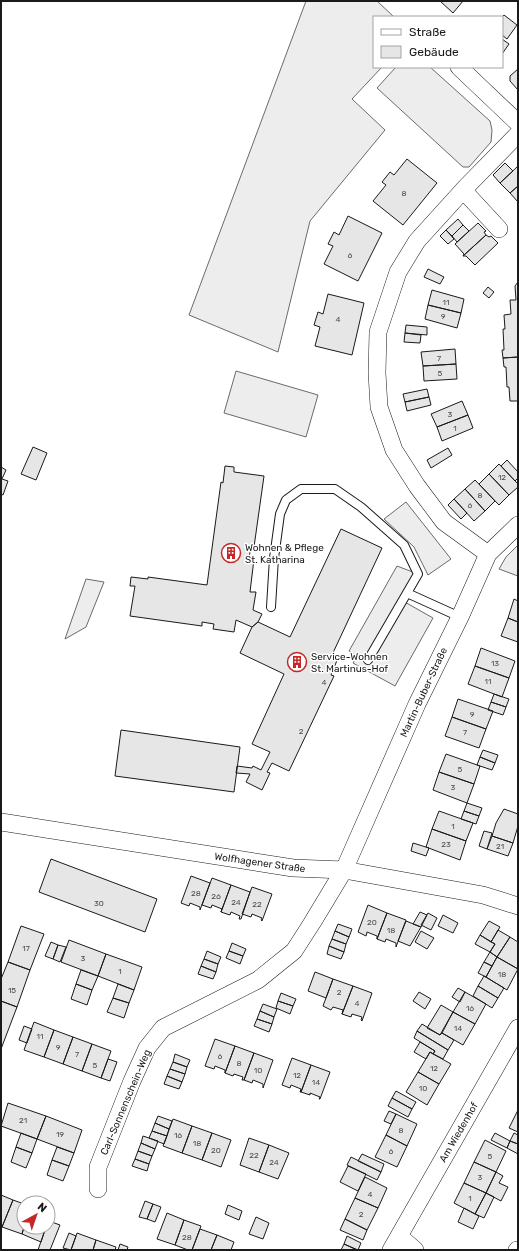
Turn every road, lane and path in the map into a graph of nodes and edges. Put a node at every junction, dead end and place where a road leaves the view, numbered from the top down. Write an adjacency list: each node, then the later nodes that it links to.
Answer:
1 (460, 68): 2 (street)
2 (518, 123)
3 (518, 134): 4 (street)
4 (463, 190): 5 (street); 7 (street)
5 (499, 229)
6 (518, 525): 7 (street, Martin-Buber-Straße)
7 (488, 554): 10 (street, Martin-Buber-Straße)
8 (407, 593): 9 (lane); 10 (lane); 11 (lane)
9 (271, 607)
10 (460, 617): 13 (street, Martin-Buber-Straße)
11 (368, 660)
12 (1, 822): 13 (street, Wolfhagener Straße)
13 (344, 870): 14 (street, Wolfhagener Straße); 16 (street, Carl-Sonnenschein-Weg)
14 (518, 906)
15 (518, 1028): 17 (street, Am Wiedenhof)
16 (98, 1189)
17 (395, 1243): 18 (street)
18 (415, 1250)

